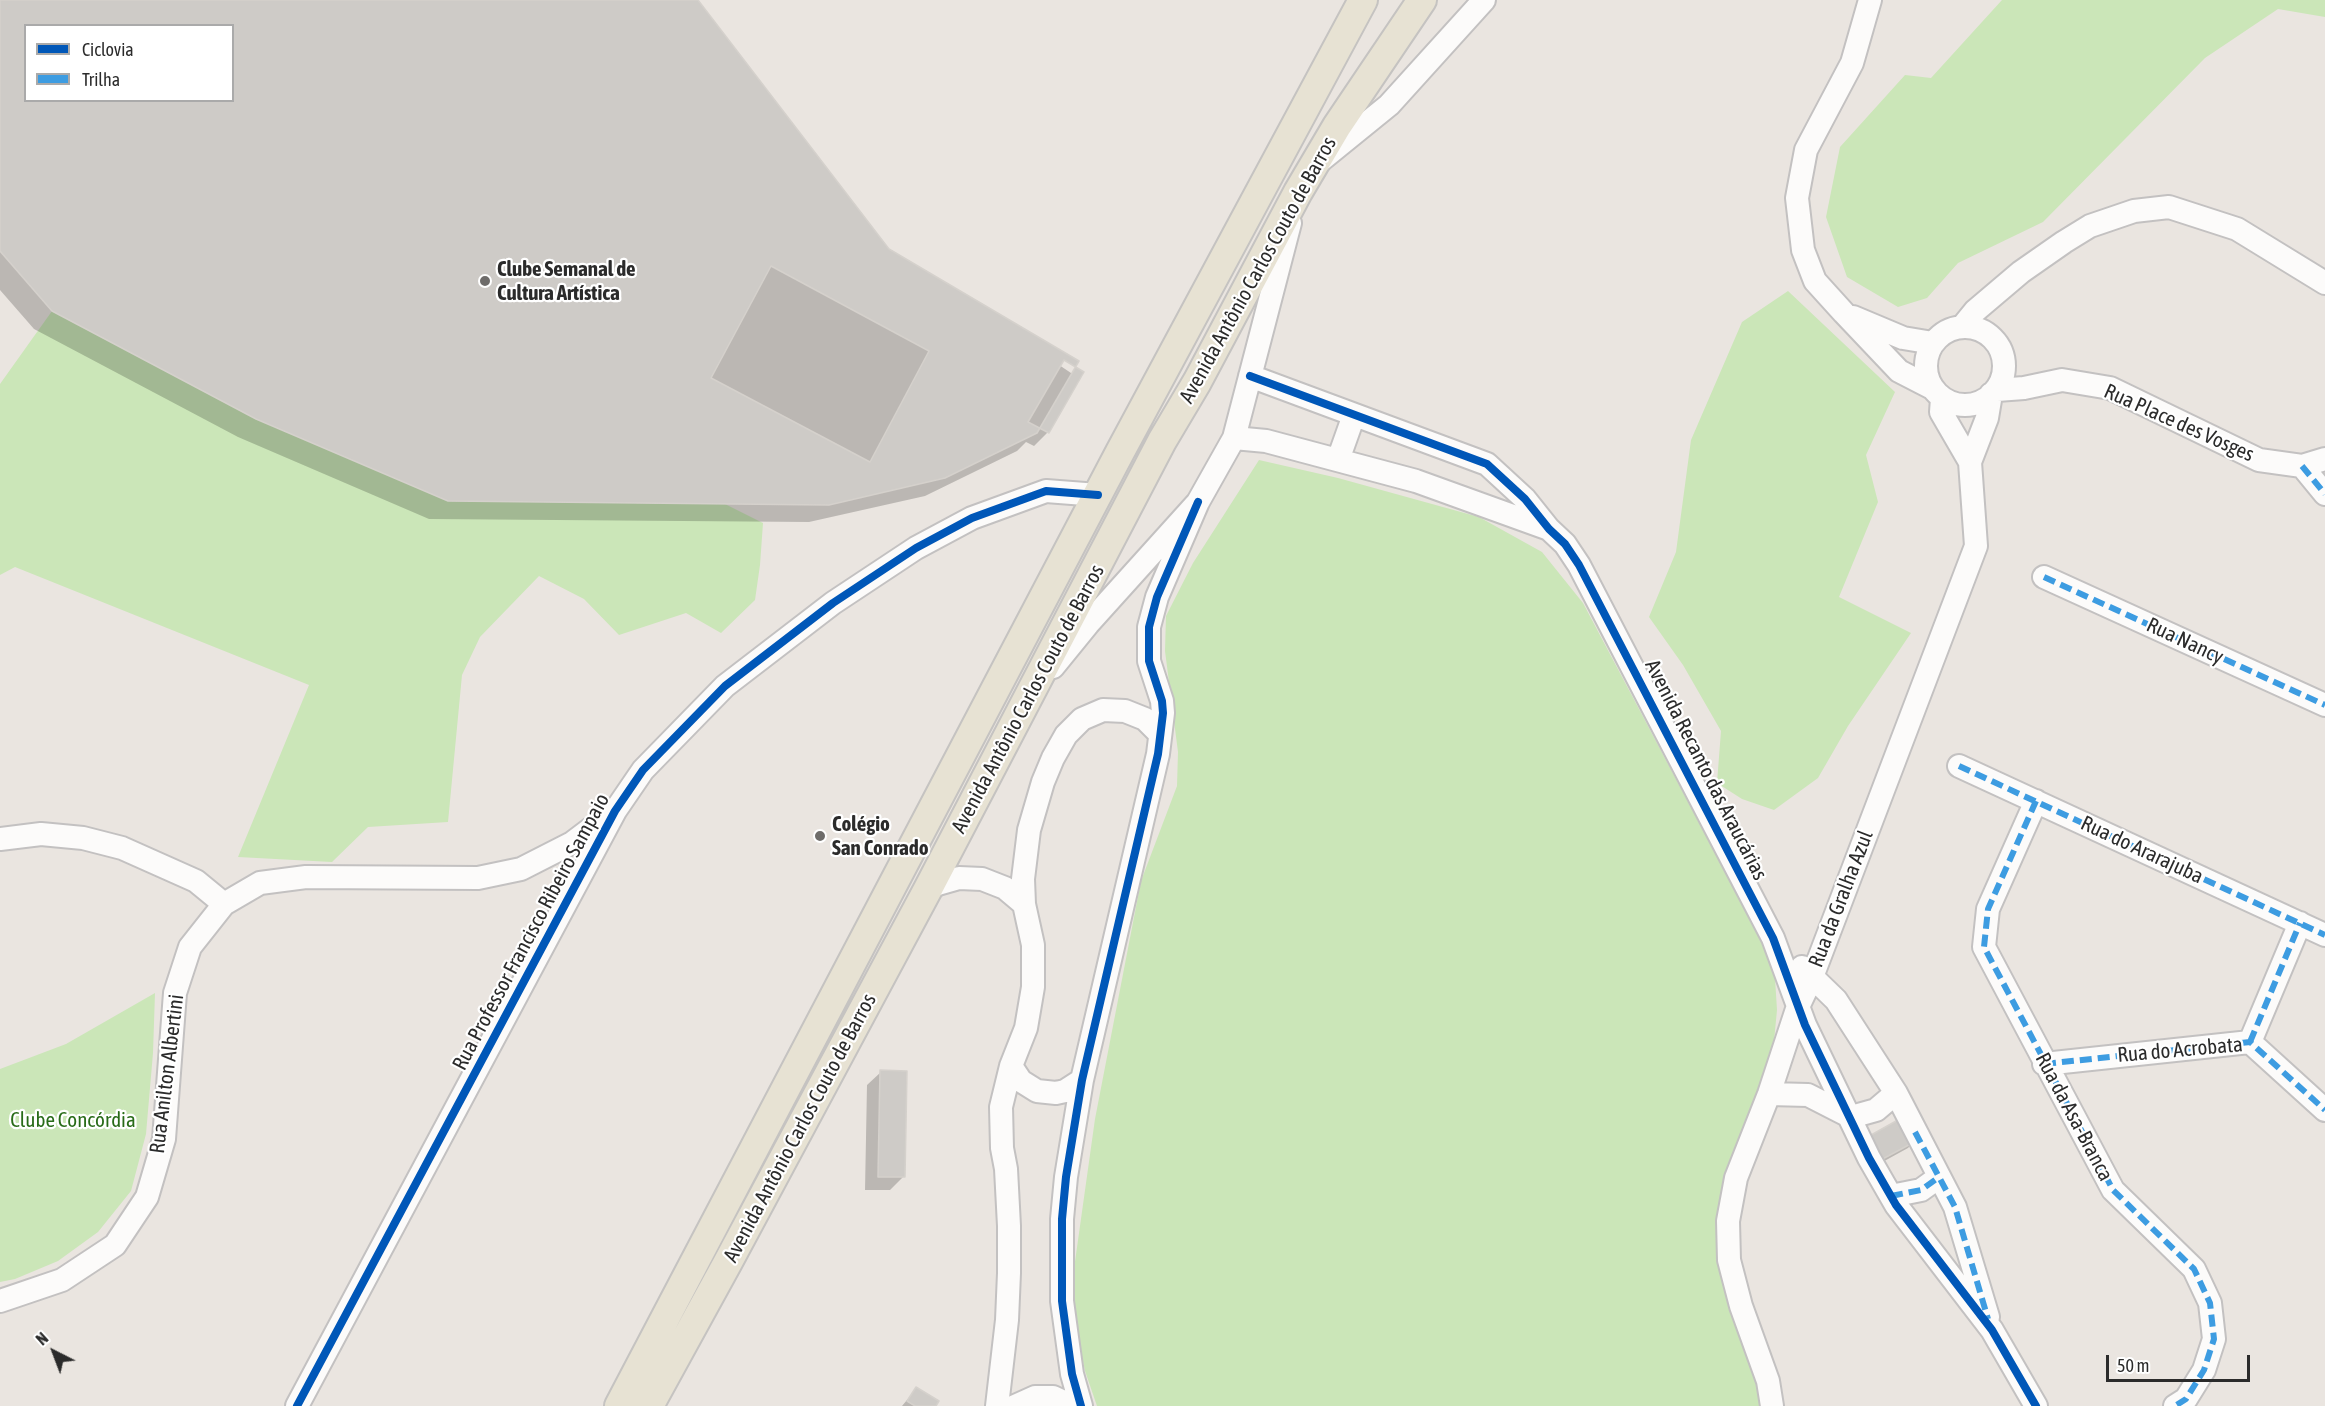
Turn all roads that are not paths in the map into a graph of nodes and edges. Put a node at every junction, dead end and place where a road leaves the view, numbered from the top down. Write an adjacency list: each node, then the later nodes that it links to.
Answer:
1 (1364, 0): 21 (main road, Avenida Antônio Carlos Couto de Barros)
2 (1422, 0): 5 (main road, Avenida Antônio Carlos Couto de Barros)
3 (1484, 0): 5 (street)
4 (1870, 0): 8 (street)
5 (1312, 168): 6 (main road, Avenida Antônio Carlos Couto de Barros)
6 (1298, 192): 11 (street); 25 (main road, Avenida Antônio Carlos Couto de Barros)
7 (2325, 283): 9 (street)
8 (1844, 313): 10 (street); 13 (street)
9 (1962, 327): 10 (street); 12 (street)
10 (1933, 343): 13 (street)
11 (1250, 376): 14 (street, Avenida Recanto das Araucárias); 15 (street)
12 (1994, 392): 13 (street); 18 (street, Rua da Gralha Azul); 19 (street, Rua Place des Vosges)
13 (1937, 393): 18 (street, Rua da Gralha Azul)
14 (1354, 415): 17 (street); 23 (street, Avenida Recanto das Araucárias)
15 (1234, 438): 17 (street, Avenida Recanto das Araucárias); 22 (street)
16 (2325, 459): 19 (street, Rua Place des Vosges)
17 (1338, 460): 23 (street, Avenida Recanto das Araucárias)
18 (1970, 462): 38 (street, Rua da Gralha Azul)
19 (2302, 466): 20 (street)
20 (2325, 494)
21 (1098, 495): 30 (street, Rua Professor Francisco Ribeiro Sampaio); 53 (main road, Avenida Antônio Carlos Couto de Barros)
22 (1198, 502): 25 (street); 27 (street)
23 (1549, 529): 37 (street, Avenida Recanto das Araucárias)
24 (2044, 577): 26 (street, Rua Nancy)
25 (1030, 694): 32 (main road, Avenida Antônio Carlos Couto de Barros)
26 (2325, 704)
27 (1160, 734): 34 (street); 43 (street)
28 (1959, 766): 29 (street, Rua do Ararajuba)
29 (2036, 801): 35 (street, Rua do Ararajuba); 41 (street, Rua da Asa-Branca)
30 (615, 811): 33 (street, Rua Anilton Albertini); 52 (street, Rua Professor Francisco Ribeiro Sampaio)
31 (0, 839): 33 (street)
32 (928, 889): 34 (street); 54 (main road, Avenida Antônio Carlos Couto de Barros)
33 (224, 904): 50 (street, Rua Anilton Albertini)
34 (1024, 904): 42 (street)
35 (2300, 923): 36 (street, Rua do Ararajuba); 40 (street)
36 (2325, 935)
37 (1773, 938): 38 (street, Avenida Recanto das Araucárias); 39 (street, Avenida Recanto das Araucárias)
38 (1812, 977): 39 (street, Rua da Gralha Azul); 44 (street, Avenida Recanto das Araucárias)
39 (1798, 1005): 45 (street, Rua da Gralha Azul); 47 (street, Avenida Recanto das Araucárias)
40 (2250, 1042): 41 (street, Rua do Acrobata); 46 (street, Rua do Acrobata)
41 (2044, 1064): 61 (street, Rua da Asa-Branca)
42 (1011, 1066): 43 (street); 55 (street)
43 (1082, 1080): 58 (street)
44 (1896, 1093): 47 (street); 48 (street, Avenida Recanto das Araucárias)
45 (1769, 1094): 47 (street); 59 (street, Rua da Gralha Azul)
46 (2325, 1110)
47 (1851, 1117): 49 (street, Avenida Recanto das Araucárias)
48 (1939, 1178): 49 (street); 51 (street, Avenida Recanto das Araucárias)
49 (1891, 1196): 51 (street, Avenida Recanto das Araucárias)
50 (0, 1301)
51 (1992, 1330): 60 (street)
52 (297, 1406)
53 (619, 1406)
54 (649, 1406)
55 (997, 1406)
56 (1015, 1406): 57 (street)
57 (1072, 1406)
58 (1081, 1406)
59 (1772, 1406)
60 (2036, 1406)
61 (2175, 1406)

